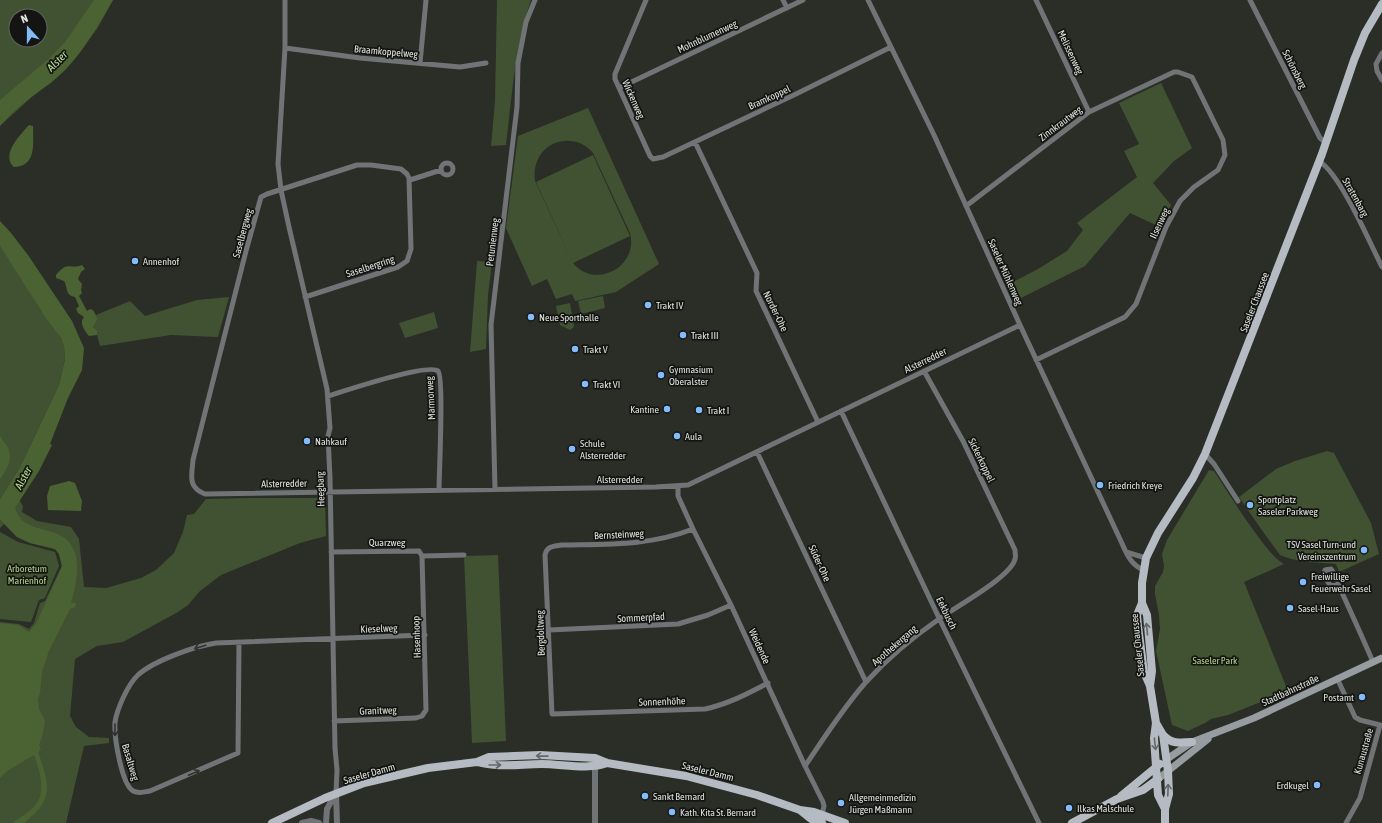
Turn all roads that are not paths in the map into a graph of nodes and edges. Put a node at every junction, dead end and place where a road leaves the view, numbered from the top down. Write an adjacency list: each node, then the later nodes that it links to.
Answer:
1 (285, 0): 13 (street)
2 (426, 0): 15 (street)
3 (535, 0): 41 (street, Petunienweg)
4 (646, 0): 19 (street, Wickenweg)
5 (783, 0): 11 (street)
6 (803, 0): 11 (street, Mohnblumenweg)
7 (868, 0): 12 (street, Saseler Mühlenweg)
8 (1036, 0): 20 (street, Melissenweg)
9 (1250, 0): 22 (street, Schönsberg)
10 (1382, 4): 22 (main road, Saseler Chaussee)
11 (787, 8): 19 (street, Mohnblumenweg)
12 (891, 47): 21 (street, Bramkoppel); 28 (street, Saseler Mühlenweg)
13 (285, 48): 15 (street, Braamkoppelweg); 27 (street)
14 (1381, 54): 18 (street)
15 (420, 63): 16 (street, Braamkoppelweg)
16 (486, 63)
17 (1174, 72): 20 (street, Zinnkrautweg); 32 (street, Ilsenweg)
18 (1382, 80)
19 (619, 88): 23 (street, Wickenweg)
20 (1089, 112): 28 (street, Zinnkrautweg)
21 (696, 142): 23 (street, Bramkoppel); 36 (street, Norder-Ohe)
22 (1326, 143): 24 (main road, Saseler Chaussee)
23 (653, 159)
24 (1319, 161): 29 (street, Stratenbarg); 38 (main road, Saseler Chaussee)
25 (441, 170): 26 (street)
26 (410, 180): 27 (street); 30 (street, Saselbergring)
27 (281, 190): 30 (street, Heegbarg); 39 (street, Saselbergweg)
28 (966, 206): 31 (street, Saseler Mühlenweg)
29 (1382, 267)
30 (305, 296): 34 (street, Heegbarg)
31 (1020, 325): 32 (street, Saseler Mühlenweg); 33 (street, Alsterredder)
32 (1036, 360): 48 (street, Saseler Mühlenweg)
33 (924, 371): 35 (street, Alsterredder); 52 (street, Sickerkoppel)
34 (328, 396): 42 (street, Marmorweg); 43 (street, Heegbarg)
35 (841, 411): 36 (street, Alsterredder); 56 (street, Eekbusch)
36 (818, 422): 37 (street, Alsterredder)
37 (757, 452): 40 (street, Alsterredder); 64 (street, Süder-Ohe)
38 (1206, 454): 44 (street); 51 (main road, Saseler Chaussee)
39 (192, 479): 43 (street, Alsterredder)
40 (678, 486): 41 (street, Alsterredder); 45 (street, Weidende)
41 (495, 489): 42 (street, Alsterredder)
42 (439, 490): 43 (street, Alsterredder)
43 (330, 492): 46 (street, Heegbarg)
44 (1238, 501)
45 (693, 529): 47 (street, Bernsteinweg); 55 (street, Weidende)
46 (331, 552): 50 (street, Quarzweg); 59 (street, Heegbarg)
47 (546, 552): 57 (street, Bergdoltweg)
48 (1126, 552): 51 (street); 53 (street, Saseler Mühlenweg)
49 (464, 555): 50 (street, Quarzweg)
50 (422, 556): 58 (street, Hasenhoop)
51 (1146, 558): 53 (main road, Saseler Chaussee)
52 (1015, 559): 56 (street, Apothekergang)
53 (1144, 570): 69 (main road, Saseler Chaussee)
54 (1339, 584): 62 (street)
55 (731, 605): 57 (street, Sommerpfad); 65 (street, Weidende)
56 (939, 618): 64 (street, Apothekergang); 92 (street, Eekbusch)
57 (549, 630): 66 (street, Bergdoltweg)
58 (425, 635): 59 (street, Kieselweg); 67 (street, Hasenhoop)
59 (333, 639): 60 (street, Basaltweg); 68 (street, Heegbarg)
60 (239, 643): 60 (street, Basaltweg, one-way to 60)
61 (1382, 658): 62 (main road, Stadtbahnstraße)
62 (1373, 662): 63 (main road, Stadtbahnstraße)
63 (1337, 678): 70 (street, Kunaustraße); 71 (main road, Stadtbahnstraße)
64 (866, 682): 77 (street, Apothekergang)
65 (768, 683): 66 (street, Sonnenhöhe); 77 (street, Weidende)
66 (552, 714)
67 (422, 716): 68 (street, Granitweg)
68 (334, 721): 81 (street, Heegbarg)
69 (1156, 723): 72 (main road, Saseler Chaussee); 78 (main road, Saseler Chaussee, one-way to 78)
70 (1381, 725): 95 (street, Kunaustraße)
71 (1216, 734): 73 (main road, Stadtbahnstraße); 79 (main road, Stadtbahnstraße)
72 (1163, 735): 73 (main road); 74 (main road, Saseler Chaussee)
73 (1192, 742): 74 (main road, Stadtbahnstraße)
74 (1166, 759): 78 (main road, Stadtbahnstraße); 79 (main road, Saseler Chaussee)
75 (477, 762): 76 (main road, Saseler Damm, one-way to 76); 76 (main road, Saseler Damm, one-way to 75); 81 (main road, Saseler Damm)
76 (595, 762): 84 (main road, Saseler Damm); 90 (street)
77 (805, 766): 84 (street, Weidende)
78 (1157, 766): 80 (main road, Saseler Chaussee); 82 (main road, Stadtbahnstraße)
79 (1168, 771): 80 (main road, Stadtbahnstraße); 83 (main road, Saseler Chaussee, one-way to 79)
80 (1158, 779): 82 (main road, Stadtbahnstraße); 83 (main road, Saseler Chaussee)
81 (336, 793): 85 (main road, Saseler Damm); 88 (street, Heegbarg); 89 (street, Heegbarg)
82 (1117, 799): 93 (main road, Stadtbahnstraße)
83 (1164, 809): 94 (main road, Saseler Chaussee)
84 (822, 819): 91 (main road, Saseler Damm)
85 (272, 823)
86 (302, 823): 87 (street)
87 (318, 823)
88 (326, 823)
89 (337, 823)
90 (595, 823)
91 (845, 823)
92 (1039, 823)
93 (1072, 823)
94 (1165, 823)
95 (1346, 823)

